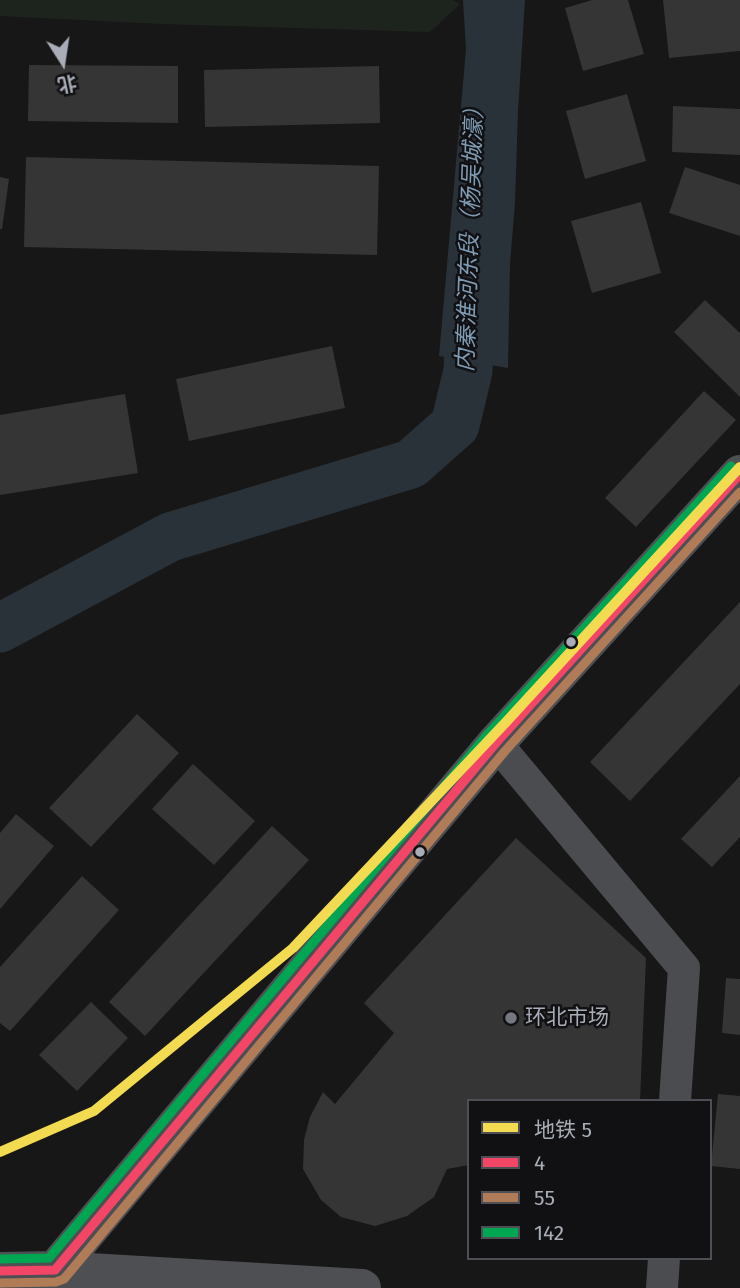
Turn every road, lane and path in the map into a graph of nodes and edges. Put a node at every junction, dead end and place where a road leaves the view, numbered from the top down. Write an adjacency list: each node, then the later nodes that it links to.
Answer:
1 (740, 474): 2 (main road)
2 (496, 743): 3 (street); 6 (main road)
3 (675, 1099)
4 (664, 1260): 8 (street)
5 (0, 1270): 6 (main road)
6 (55, 1270): 7 (main road)
7 (360, 1288)
8 (662, 1288)

